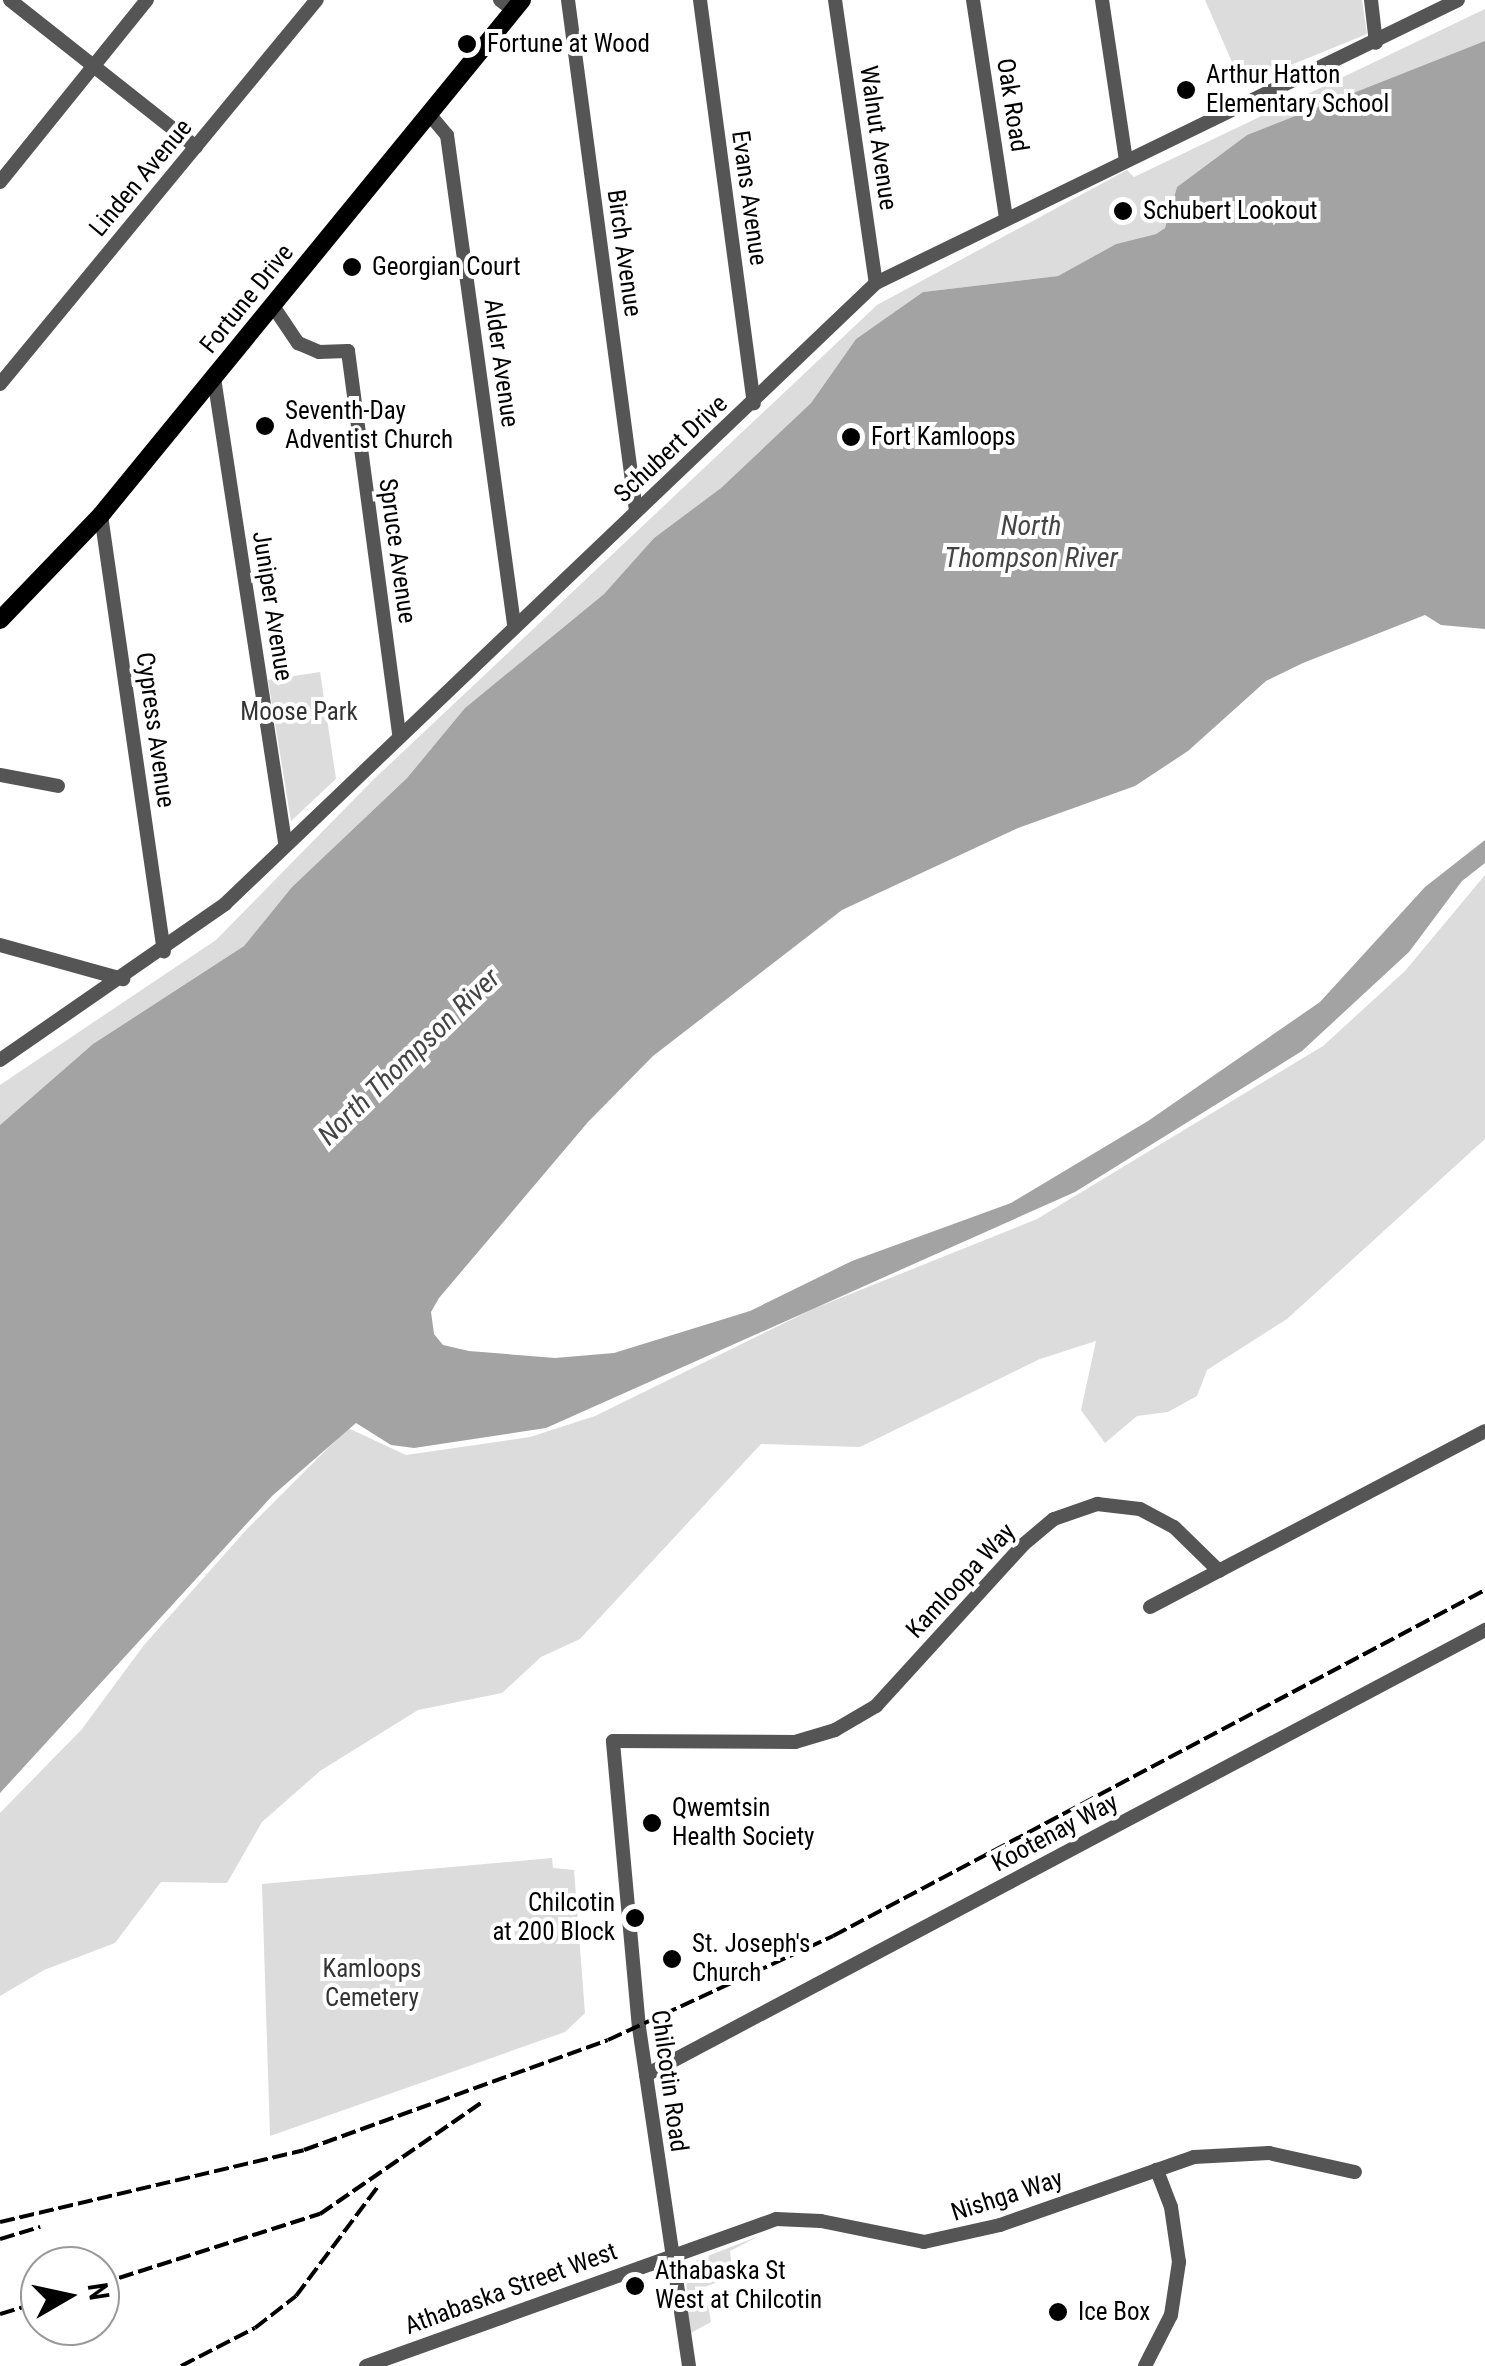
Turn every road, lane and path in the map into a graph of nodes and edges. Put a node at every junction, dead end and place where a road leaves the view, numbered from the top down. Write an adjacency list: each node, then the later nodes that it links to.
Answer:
1 (10, 0): 13 (street)
2 (147, 0): 13 (street)
3 (317, 0): 15 (street, Linden Avenue)
4 (568, 0): 24 (street, Birch Avenue)
5 (700, 0): 23 (street, Evans Avenue)
6 (835, 0): 19 (street, Walnut Avenue)
7 (973, 0): 18 (street, Oak Road)
8 (1102, 0): 16 (street)
9 (1370, 0): 12 (street)
10 (1458, 0): 12 (street, Schubert Drive)
11 (512, 3): 14 (main road, Fortune Drive)
12 (1376, 43): 16 (street, Schubert Drive)
13 (94, 66): 15 (street); 17 (street)
14 (430, 115): 20 (main road, Fortune Drive); 27 (street, Alder Avenue)
15 (196, 147): 22 (street, Linden Avenue)
16 (1126, 160): 18 (street, Schubert Drive)
17 (0, 182)
18 (1006, 218): 19 (street, Schubert Drive)
19 (876, 283): 23 (street, Schubert Drive)
20 (273, 306): 21 (main road, Fortune Drive); 28 (street, Spruce Avenue)
21 (214, 378): 25 (main road, Fortune Drive); 31 (street, Juniper Avenue)
22 (0, 384)
23 (754, 403): 24 (street, Schubert Drive)
24 (636, 511): 27 (street, Schubert Drive)
25 (101, 515): 26 (main road, Fortune Drive); 33 (street, Cypress Avenue)
26 (0, 620)
27 (514, 624): 28 (street, Schubert Drive)
28 (399, 734): 31 (street, Schubert Drive)
29 (0, 775): 30 (street)
30 (58, 786)
31 (285, 842): 33 (street, Schubert Drive)
32 (0, 945): 34 (street)
33 (164, 951): 34 (street, Schubert Drive)
34 (123, 979): 35 (street, Schubert Drive)
35 (0, 1060)
36 (1485, 1431): 37 (street)
37 (1219, 1572): 38 (street); 40 (street, Kamloopa Way)
38 (1150, 1606)
39 (1485, 1630): 41 (street, Kootenay Way)
40 (613, 1741): 41 (street, Chilcotin Road)
41 (646, 2075): 44 (street, Chilcotin Road)
42 (1157, 2170): 43 (street, Nishga Way); 44 (street, Nishga Way); 47 (street)
43 (1356, 2172)
44 (672, 2254): 45 (street, Athabaska Street West); 46 (street, Chilcotin Road)
45 (366, 2366)
46 (690, 2366)
47 (1144, 2366)

